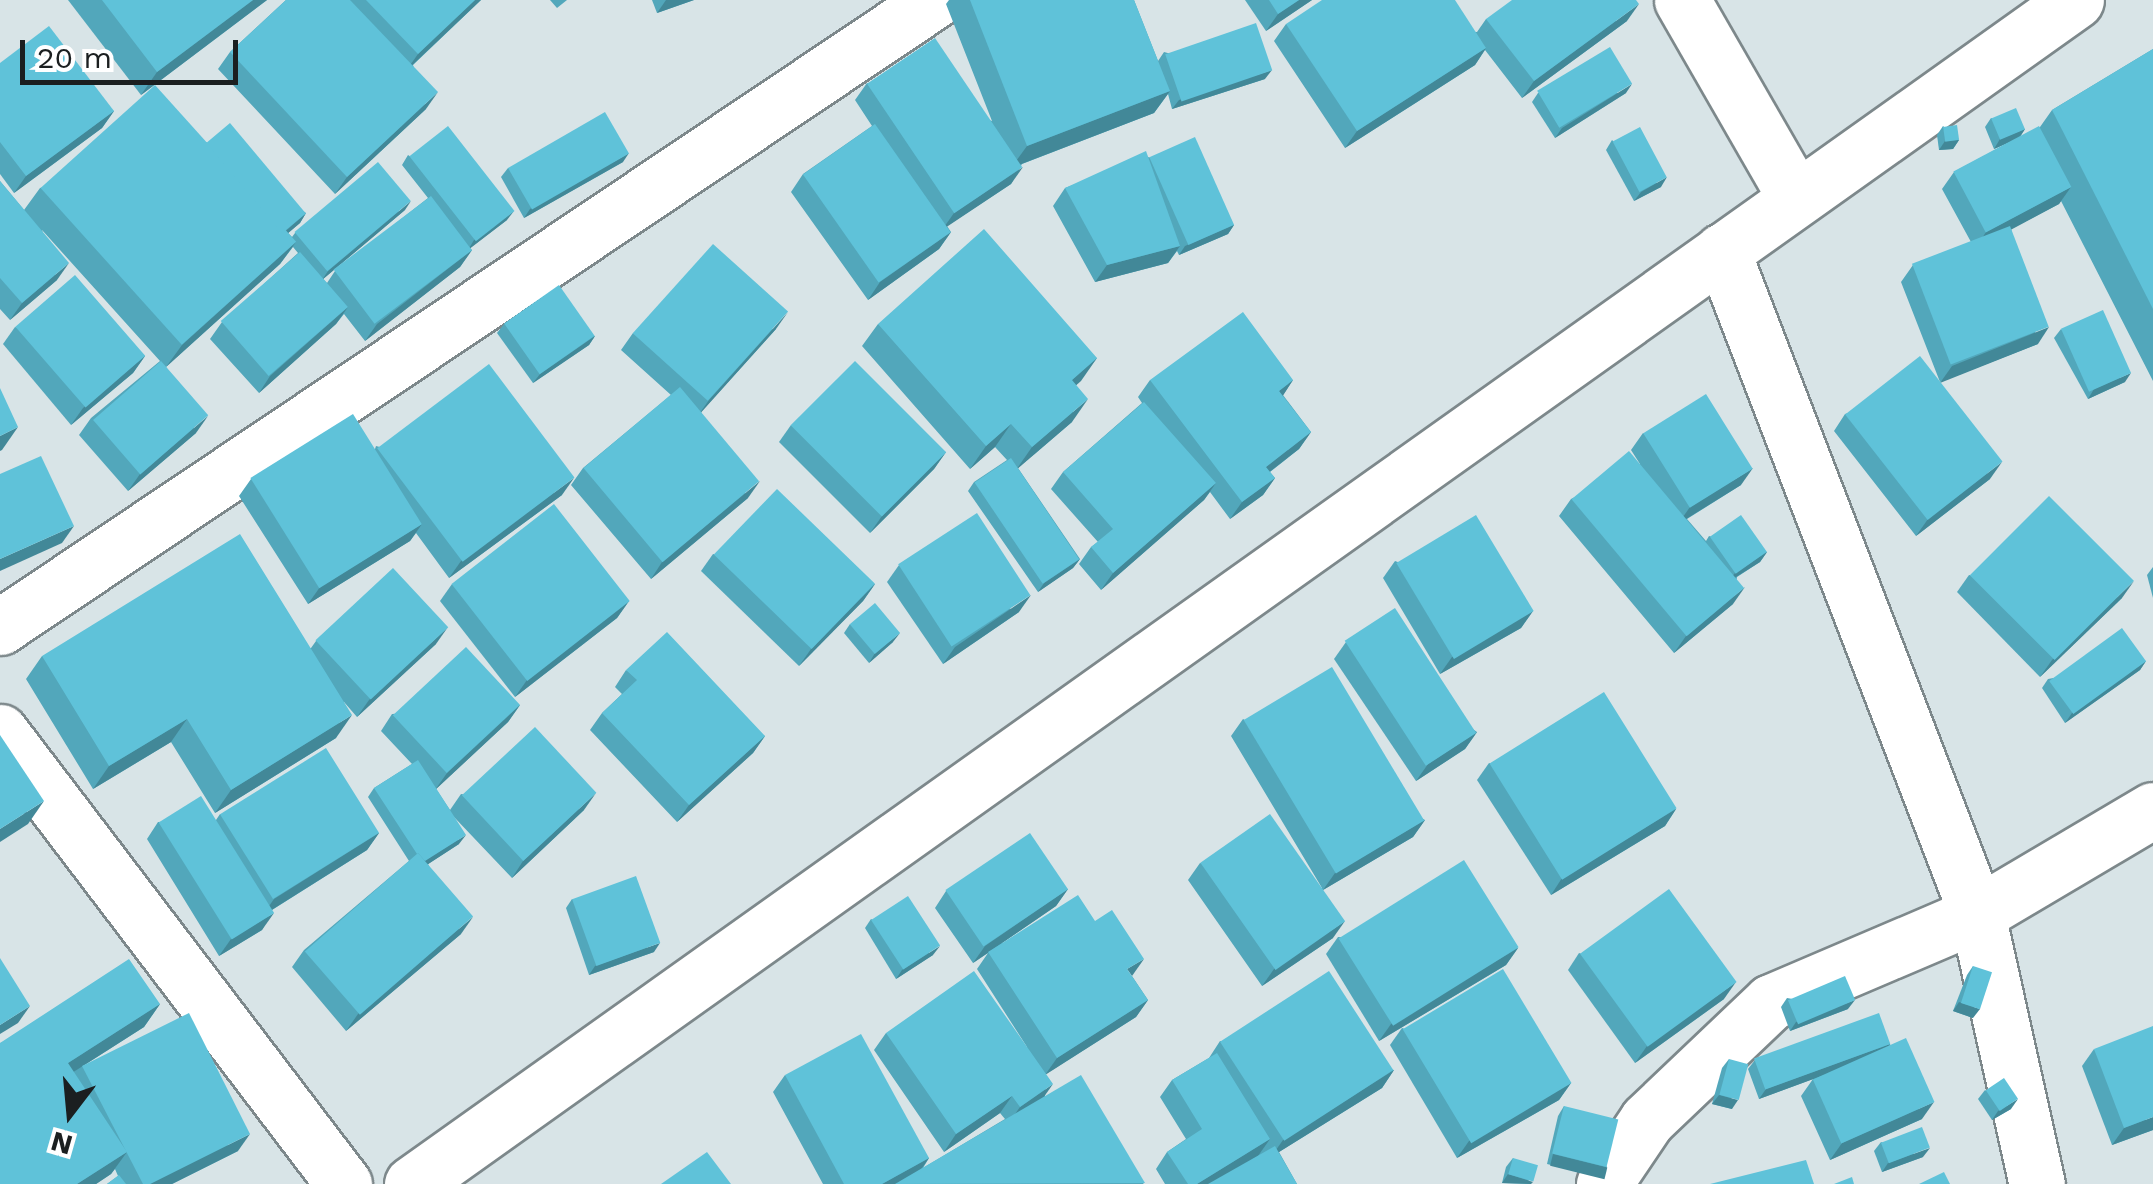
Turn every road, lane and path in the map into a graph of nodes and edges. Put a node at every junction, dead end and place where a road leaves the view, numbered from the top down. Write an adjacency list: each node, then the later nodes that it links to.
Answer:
1 (935, 0): 6 (street)
2 (1682, 0): 4 (street)
3 (2076, 0): 4 (street)
4 (1796, 198): 5 (street)
5 (1722, 251): 9 (street); 11 (street)
6 (0, 627)
7 (0, 732): 10 (street)
8 (2153, 810): 9 (street)
9 (1977, 914): 12 (street); 13 (street)
10 (344, 1184)
11 (412, 1184)
12 (1604, 1184)
13 (2036, 1184)

